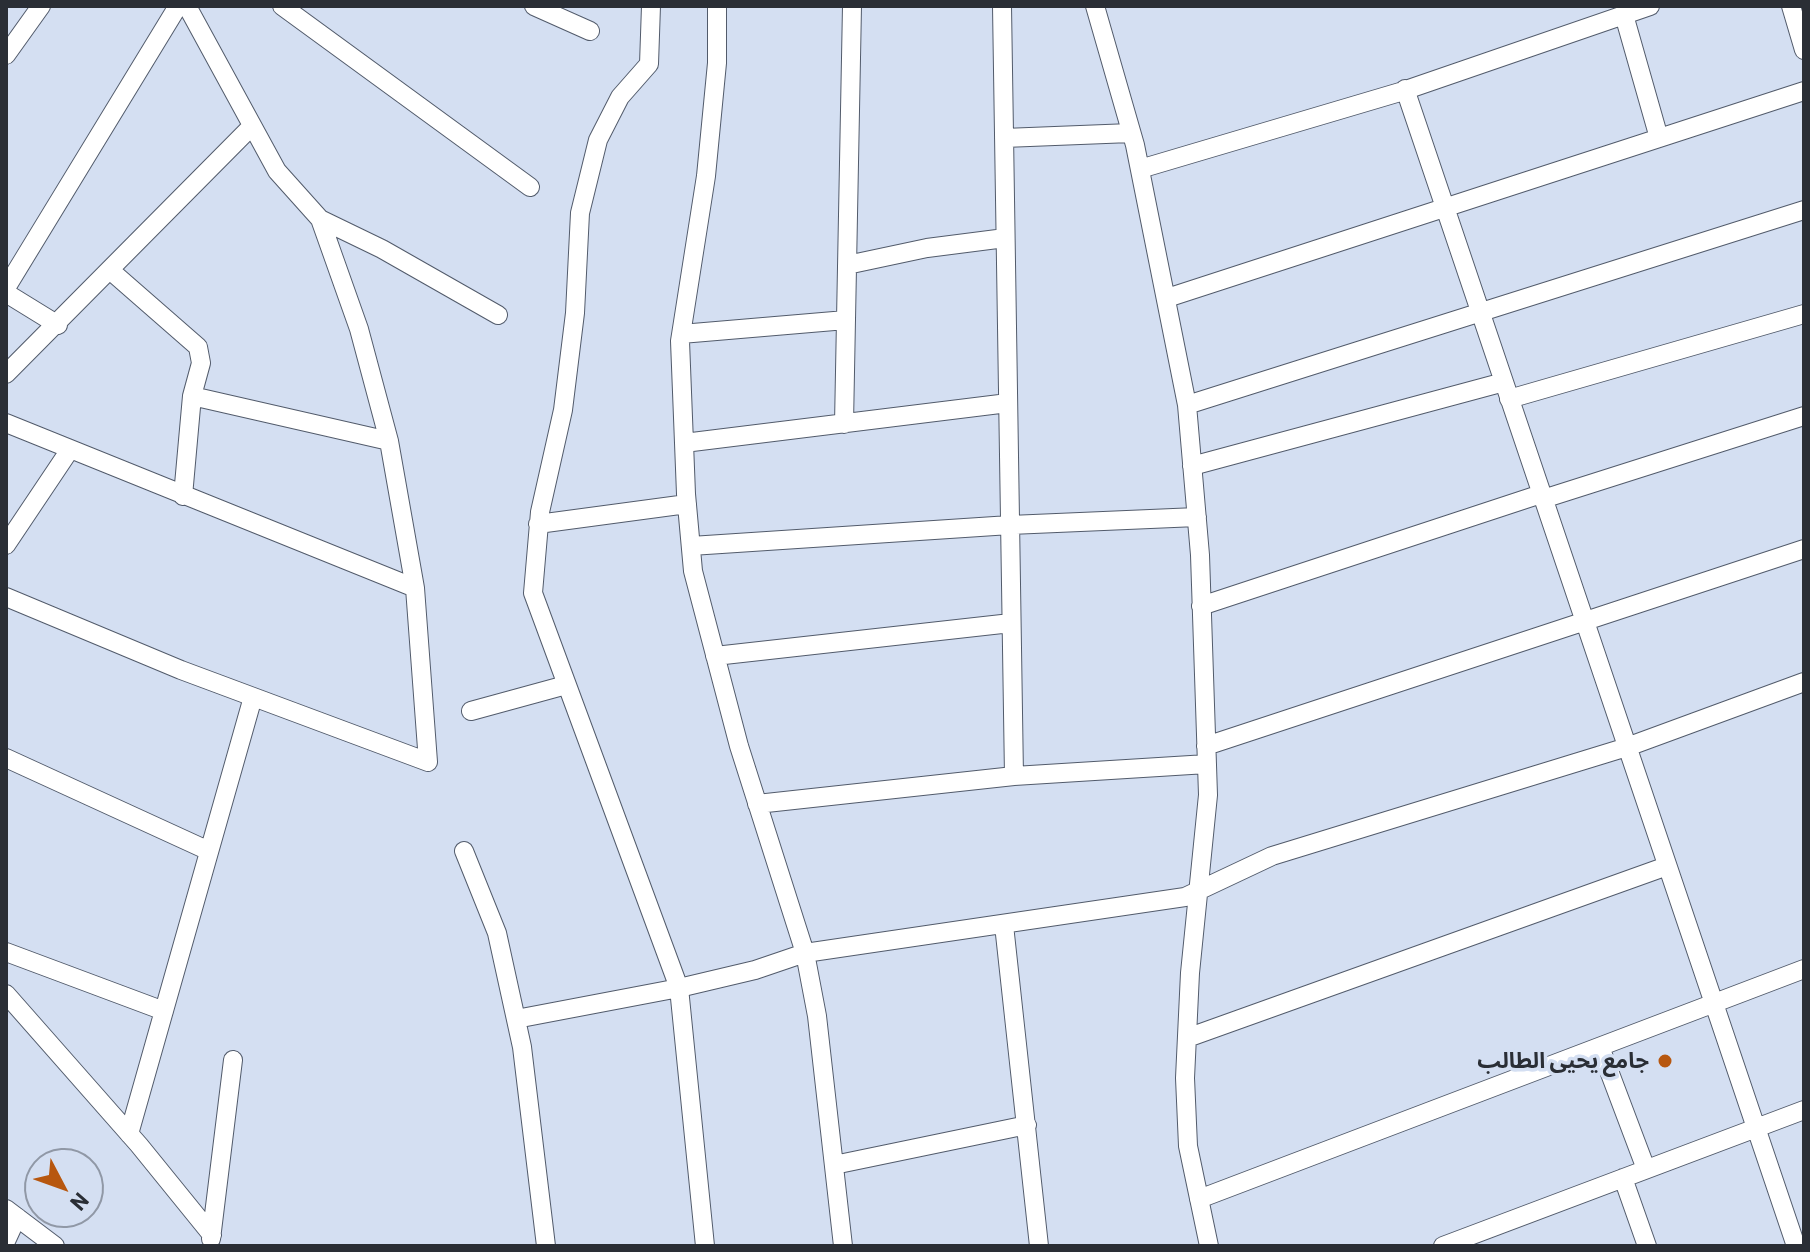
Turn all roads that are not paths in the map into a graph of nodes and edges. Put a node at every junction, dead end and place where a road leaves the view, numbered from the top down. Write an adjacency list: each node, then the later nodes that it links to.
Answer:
1 (41, 6): 15 (street)
2 (178, 6): 31 (street)
3 (187, 6): 19 (street)
4 (282, 6): 24 (street)
5 (534, 6): 14 (street)
6 (651, 6): 55 (street)
7 (717, 6): 38 (street)
8 (852, 6): 29 (street)
9 (1002, 6): 21 (street)
10 (1095, 6): 20 (street)
11 (1650, 6): 13 (street)
12 (1791, 6): 16 (street)
13 (1624, 15): 17 (street); 22 (street)
14 (590, 31)
15 (8, 46)
16 (1804, 50)
17 (1405, 89): 23 (street); 25 (street)
18 (1804, 91): 22 (street)
19 (252, 126): 27 (street); 30 (street)
20 (1131, 133): 21 (street); 23 (street)
21 (1004, 138): 28 (street)
22 (1659, 138): 25 (street)
23 (1140, 169): 32 (street)
24 (530, 187)
25 (1445, 208): 32 (street); 33 (street)
26 (1804, 210): 33 (street)
27 (320, 219): 35 (street); 47 (street)
28 (1005, 238): 29 (street); 42 (street)
29 (847, 265): 36 (street)
30 (111, 271): 37 (street); 41 (street)
31 (6, 291): 37 (street)
32 (1167, 298): 43 (street)
33 (1480, 312): 40 (street); 43 (street)
34 (1804, 314): 40 (street)
35 (498, 315)
36 (846, 320): 38 (street); 46 (street)
37 (58, 325): 39 (street)
38 (681, 334): 48 (street)
39 (6, 374)
40 (1506, 390): 50 (street); 52 (street)
41 (192, 396): 47 (street); 51 (street)
42 (1008, 403): 46 (street); 56 (street)
43 (1187, 405): 50 (street)
44 (1804, 416): 52 (street)
45 (6, 423): 49 (street)
46 (844, 424): 48 (street)
47 (389, 441): 60 (street)
48 (684, 443): 53 (street)
49 (69, 451): 51 (street); 57 (street)
50 (1192, 466): 54 (street)
51 (183, 496): 60 (street)
52 (1542, 496): 62 (street); 63 (street)
53 (687, 504): 55 (street); 58 (street)
54 (1197, 517): 56 (street); 62 (street)
55 (538, 524): 67 (street)
56 (1010, 525): 58 (street); 64 (street)
57 (6, 545)
58 (691, 546): 65 (street)
59 (1804, 549): 63 (street)
60 (415, 588): 68 (street)
61 (6, 597): 68 (street)
62 (1201, 606): 71 (street)
63 (1585, 622): 70 (street); 71 (street)
64 (1011, 623): 65 (street); 73 (street)
65 (715, 656): 74 (street)
66 (1804, 682): 70 (street)
67 (566, 685): 69 (street); 83 (street)
68 (253, 697): 75 (street)
69 (471, 711)
70 (1627, 747): 77 (street); 78 (street)
71 (1206, 755): 73 (street); 78 (street)
72 (6, 758): 75 (street)
73 (1014, 776): 74 (street)
74 (757, 804): 81 (street)
75 (209, 851): 86 (street)
76 (464, 851): 87 (street)
77 (1667, 866): 85 (street); 88 (street)
78 (1200, 890): 79 (street); 88 (street)
79 (1004, 925): 81 (street); 92 (street)
80 (6, 952): 86 (street)
81 (805, 953): 83 (street); 95 (street)
82 (1803, 974): 85 (street)
83 (679, 988): 87 (street); 104 (street)
84 (6, 994): 94 (street)
85 (1714, 1004): 89 (street); 93 (street)
86 (164, 1011): 94 (street)
87 (516, 1019): 103 (street)
88 (1187, 1038): 98 (street)
89 (1600, 1047): 96 (street); 98 (street)
90 (233, 1060): 100 (street)
91 (1804, 1110): 93 (street)
92 (1027, 1125): 95 (street); 106 (street)
93 (1756, 1128): 96 (street); 110 (street)
94 (129, 1134): 100 (street)
95 (834, 1165): 105 (street)
96 (1646, 1169): 97 (street)
97 (1623, 1178): 108 (street); 109 (street)
98 (1199, 1199): 107 (street)
99 (11, 1213): 101 (street); 102 (street)
100 (211, 1240)
101 (6, 1241)
102 (55, 1246)
103 (546, 1246)
104 (705, 1246)
105 (843, 1246)
106 (1039, 1246)
107 (1209, 1246)
108 (1443, 1246)
109 (1647, 1246)
110 (1796, 1246)

